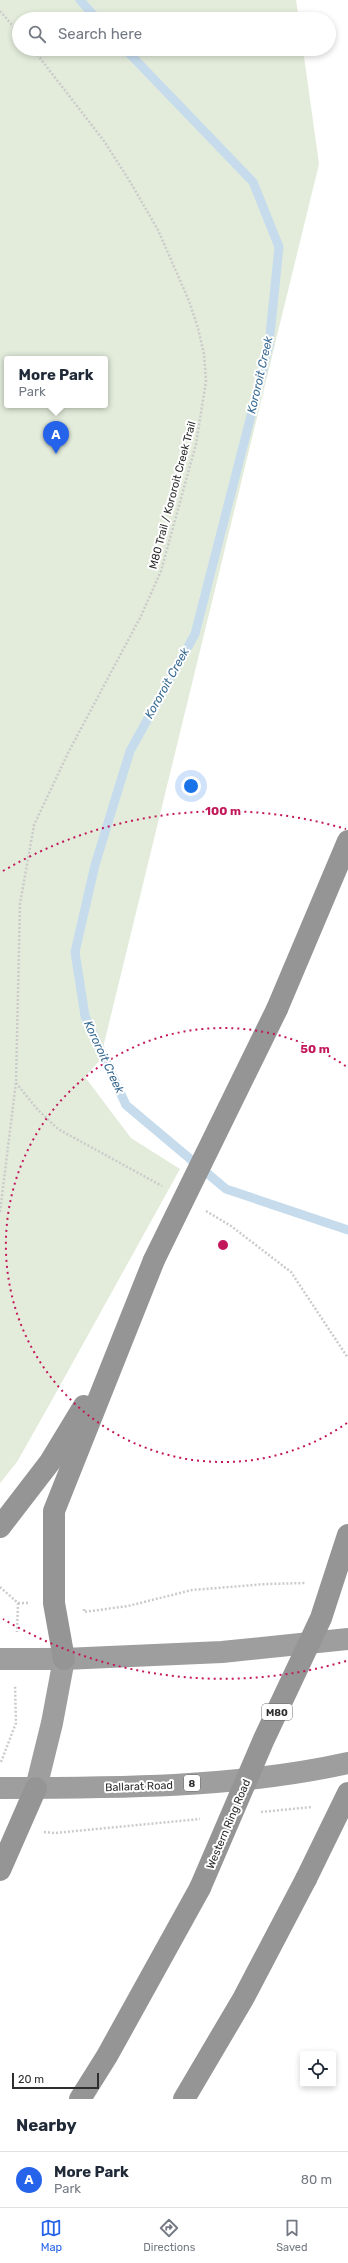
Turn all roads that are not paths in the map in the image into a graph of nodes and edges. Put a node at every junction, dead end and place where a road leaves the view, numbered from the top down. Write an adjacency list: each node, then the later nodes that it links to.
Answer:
1 (348, 841): 2 (highway, bridge)
2 (116, 1356): 3 (highway); 7 (highway)
3 (0, 1527)
4 (348, 1535): 13 (highway, Western Ring Road / M80, bridge)
5 (348, 1639): 7 (highway)
6 (0, 1659): 7 (highway)
7 (64, 1659): 10 (highway)
8 (348, 1763): 10 (highway, Ballarat Road / 8)
9 (0, 1788): 10 (highway, Ballarat Road / 8)
10 (36, 1788): 12 (highway)
11 (348, 1793): 14 (highway, bridge)
12 (0, 1870)
13 (80, 2099)
14 (184, 2099)

